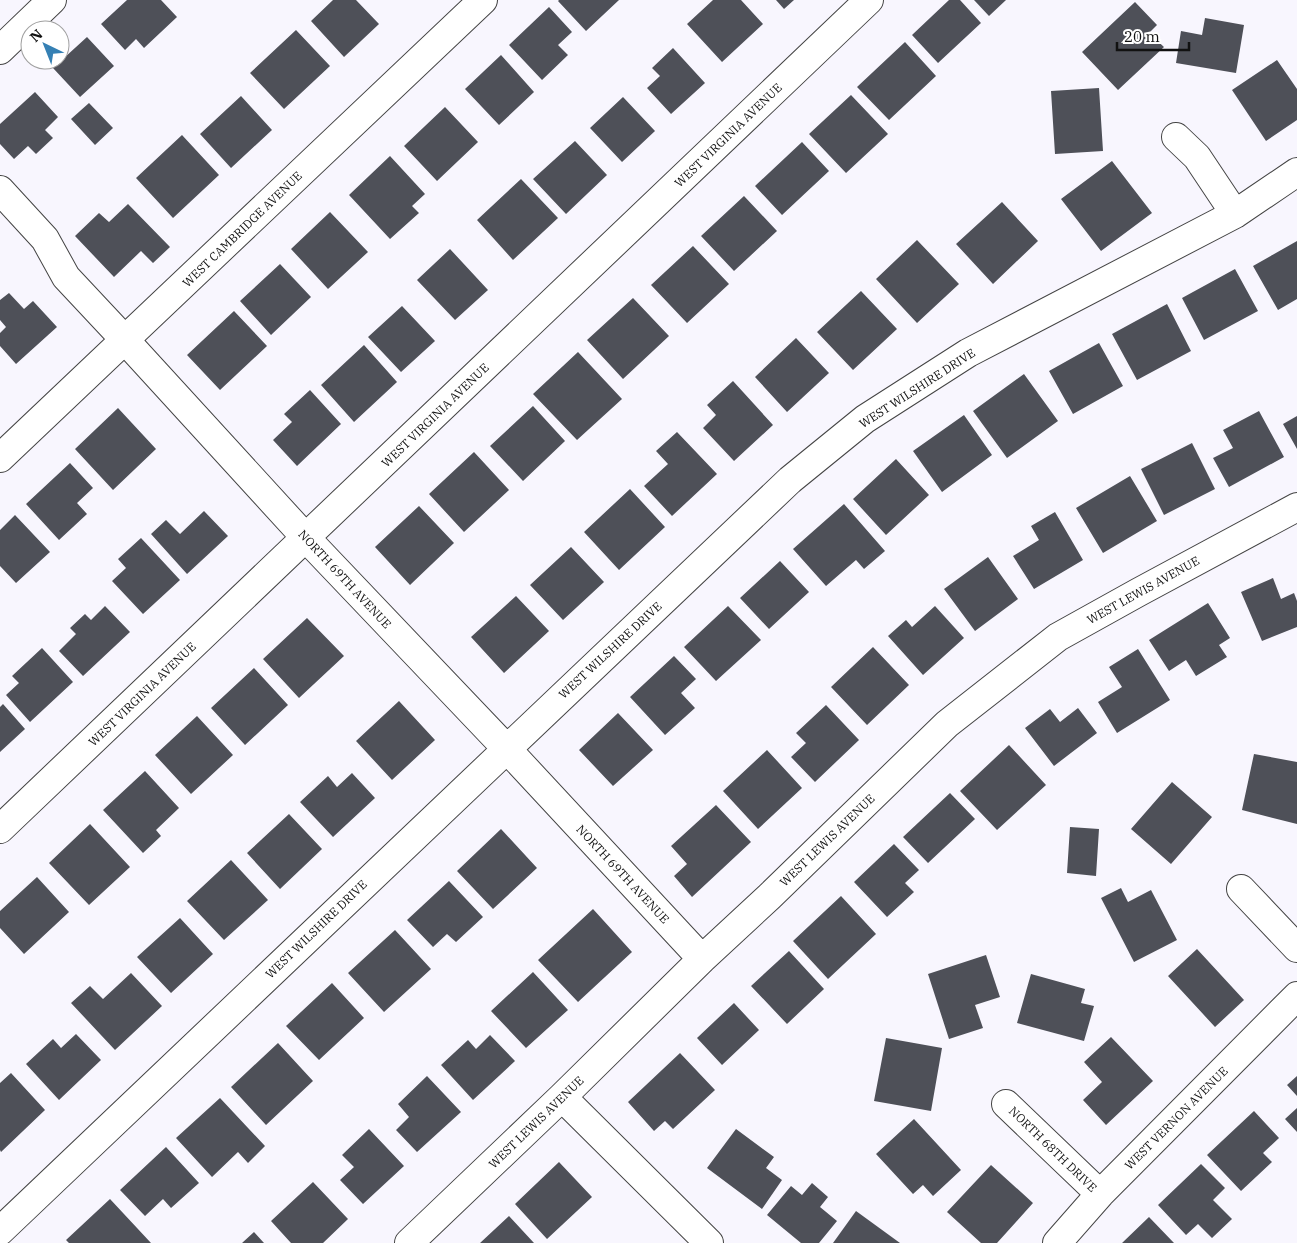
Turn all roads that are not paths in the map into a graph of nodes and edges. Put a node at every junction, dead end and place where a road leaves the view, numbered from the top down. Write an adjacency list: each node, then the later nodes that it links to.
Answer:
1 (52, 0): 4 (street)
2 (484, 0): 9 (street, WEST CAMBRIDGE AVENUE)
3 (869, 0): 12 (street, WEST VIRGINIA AVENUE)
4 (0, 50)
5 (1176, 137): 8 (street)
6 (1297, 172): 8 (street, WEST WILSHIRE DRIVE)
7 (0, 190): 9 (street, NORTH 69TH AVENUE)
8 (1235, 214): 13 (street, WEST WILSHIRE DRIVE)
9 (126, 340): 10 (street, WEST CAMBRIDGE AVENUE); 12 (street, NORTH 69TH AVENUE)
10 (0, 458)
11 (1297, 507): 17 (street, WEST LEWIS AVENUE)
12 (306, 538): 13 (street, NORTH 69TH AVENUE); 14 (street, WEST VIRGINIA AVENUE)
13 (506, 748): 17 (street, NORTH 69TH AVENUE); 22 (street, WEST WILSHIRE DRIVE)
14 (0, 829)
15 (1241, 890): 16 (street)
16 (1297, 948)
17 (702, 959): 19 (street, WEST LEWIS AVENUE)
18 (1297, 996): 21 (street, WEST VERNON AVENUE)
19 (562, 1097): 23 (street, WEST LEWIS AVENUE); 24 (street)
20 (1006, 1104): 21 (street, NORTH 68TH DRIVE)
21 (1100, 1194): 25 (street, WEST VERNON AVENUE)
22 (0, 1231)
23 (410, 1243)
24 (708, 1243)
25 (1057, 1243)

